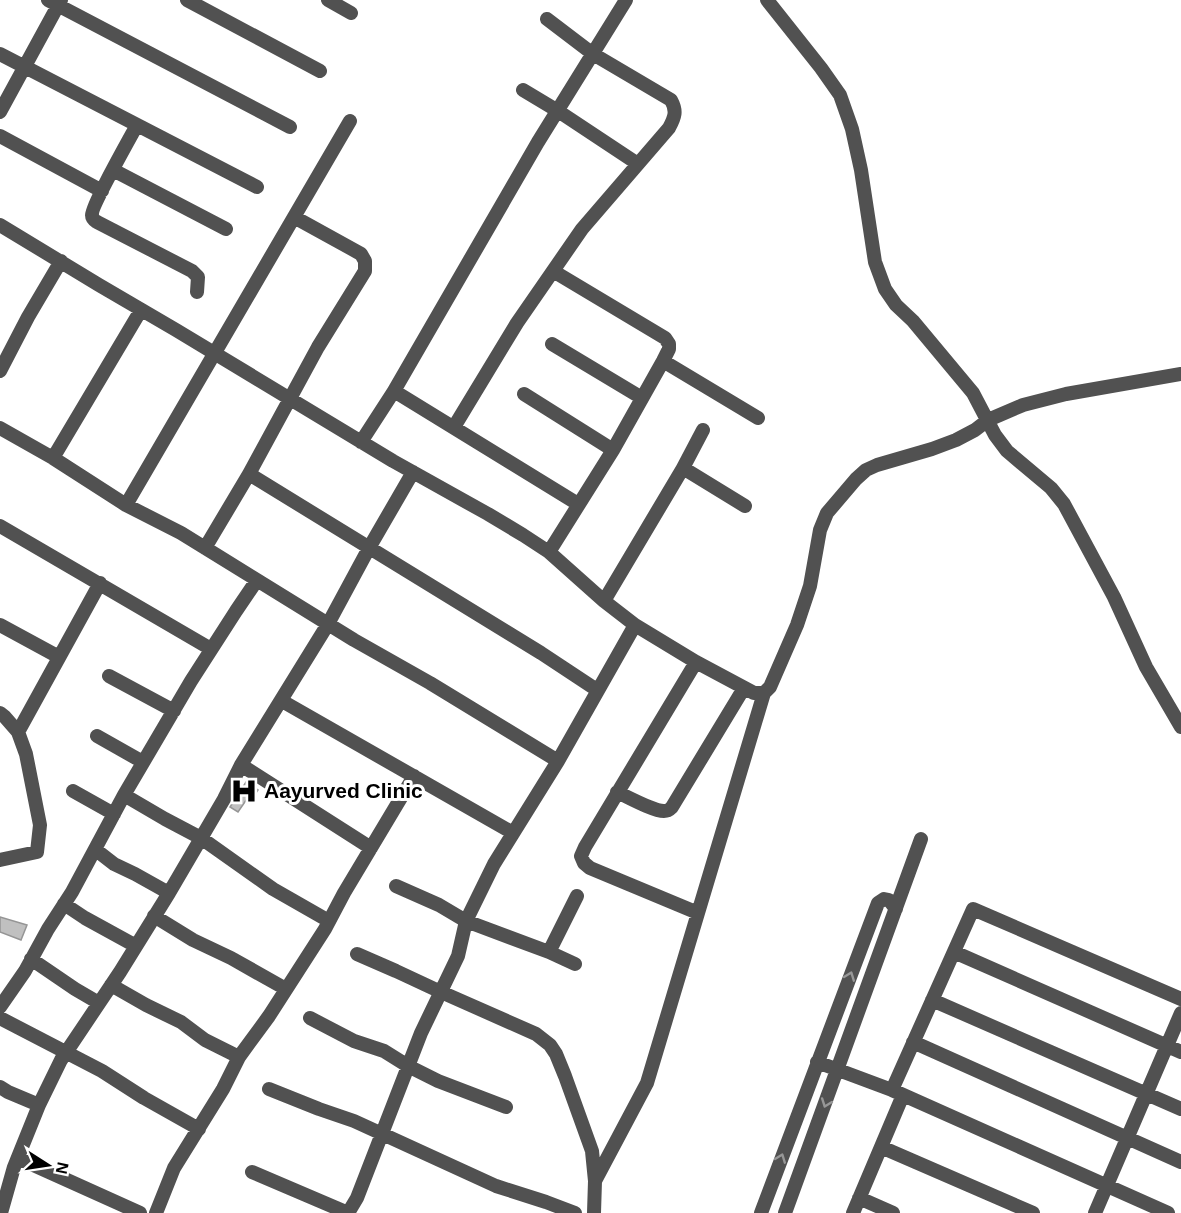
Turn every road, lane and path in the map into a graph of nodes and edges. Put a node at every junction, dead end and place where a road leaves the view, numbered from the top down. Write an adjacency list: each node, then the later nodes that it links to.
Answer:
1 (187, 0): 11 (street)
2 (327, 0): 6 (street)
3 (626, 0): 9 (street)
4 (768, 0): 40 (street)
5 (56, 2): 10 (street); 17 (street)
6 (351, 13)
7 (547, 19): 9 (street)
8 (0, 54): 10 (street)
9 (593, 54): 13 (street); 19 (street)
10 (24, 68): 14 (street); 16 (street)
11 (320, 71)
12 (523, 90): 13 (street)
13 (558, 111): 19 (street); 35 (street)
14 (0, 112)
15 (350, 121): 23 (street)
16 (137, 125): 20 (street); 21 (street)
17 (290, 127)
18 (0, 135): 22 (street)
19 (638, 164): 27 (street)
20 (113, 170): 22 (street); 25 (street)
21 (257, 187)
22 (102, 191): 28 (street)
23 (294, 217): 31 (street); 37 (street)
24 (0, 225): 26 (street)
25 (226, 229)
26 (61, 261): 29 (street); 33 (street)
27 (553, 271): 32 (street); 41 (street)
28 (197, 292)
29 (141, 310): 31 (street); 46 (street)
30 (552, 344): 38 (street)
31 (214, 353): 37 (street); 51 (street)
32 (663, 361): 38 (street); 39 (street)
33 (0, 370)
34 (1181, 374): 40 (street)
35 (394, 391): 41 (street); 44 (street)
36 (524, 394): 45 (street)
37 (290, 398): 44 (street); 49 (street)
38 (642, 398): 45 (street)
39 (758, 418)
40 (988, 420): 69 (street); 73 (street)
41 (454, 427): 50 (street)
42 (0, 428): 46 (street)
43 (703, 430): 47 (street)
44 (362, 442): 48 (street)
45 (613, 450): 50 (street)
46 (53, 458): 51 (street)
47 (683, 468): 52 (street); 59 (street)
48 (413, 472): 55 (street); 56 (street)
49 (249, 474): 54 (street); 55 (street)
50 (578, 504): 56 (street)
51 (126, 505): 54 (street)
52 (745, 506)
53 (0, 526): 58 (street)
54 (205, 548): 57 (street)
55 (369, 548): 60 (street); 68 (street)
56 (549, 552): 59 (street)
57 (257, 580): 60 (street); 63 (street)
58 (100, 584): 63 (street); 64 (street)
59 (604, 601): 62 (street)
60 (328, 624): 70 (street); 76 (street)
61 (0, 625): 64 (street)
62 (635, 625): 65 (street); 68 (street)
63 (211, 649): 71 (street)
64 (59, 657): 74 (street)
65 (696, 662): 67 (street); 81 (street)
66 (109, 676): 71 (street)
67 (744, 688): 69 (street); 81 (street)
68 (597, 690): 76 (street)
69 (764, 693): 95 (street)
70 (282, 701): 78 (street); 79 (street)
71 (174, 711): 77 (street)
72 (0, 713): 74 (street)
73 (1181, 727)
74 (18, 732): 89 (street)
75 (97, 736): 77 (street)
76 (558, 760): 84 (street)
77 (143, 762): 82 (street)
78 (242, 765): 85 (street); 87 (street)
79 (414, 776): 84 (street); 87 (street)
80 (73, 791): 83 (street)
81 (617, 792): 95 (street)
82 (124, 795): 83 (street); 85 (street)
83 (114, 814): 88 (street)
84 (513, 833): 98 (street)
85 (201, 838): 91 (street); 97 (street)
86 (921, 839): 94 (street)
87 (371, 848): 97 (street)
88 (96, 850): 91 (street); 93 (street)
89 (0, 860)
90 (396, 885): 98 (street)
91 (168, 893): 96 (street)
92 (577, 896): 100 (street)
93 (64, 904): 99 (street); 103 (street)
94 (896, 909): 120 (street, one-way to 94); 122 (street)
95 (698, 913): 137 (street)
96 (154, 916): 99 (street); 106 (street)
97 (329, 921): 106 (street)
98 (466, 921): 100 (street); 107 (street)
99 (136, 946): 105 (street)
100 (549, 952): 104 (street)
101 (954, 952): 108 (street); 109 (street); 116 (street)
102 (357, 954): 107 (street)
103 (31, 959): 110 (street); 111 (street)
104 (575, 964)
105 (111, 984): 110 (street); 119 (street)
106 (286, 989): 119 (street)
107 (441, 992): 121 (street); 137 (street)
108 (1181, 999)
109 (932, 1000): 115 (street); 126 (street)
110 (99, 1003): 117 (street)
111 (0, 1007)
112 (1181, 1012): 116 (street)
113 (0, 1018): 117 (street)
114 (310, 1018): 121 (street)
115 (913, 1042): 125 (street); 132 (street)
116 (1167, 1046): 118 (street); 126 (street)
117 (67, 1051): 127 (street); 130 (street)
118 (1181, 1052)
119 (239, 1057): 130 (street)
120 (817, 1062): 122 (street); 145 (street, one-way to 120)
121 (408, 1066): 128 (street); 131 (street)
122 (838, 1069): 125 (street); 146 (street, one-way to 146)
123 (0, 1087): 127 (street)
124 (269, 1089): 131 (street)
125 (897, 1092): 133 (street); 138 (street)
126 (1147, 1094): 129 (street); 132 (street)
127 (39, 1105): 135 (street)
128 (506, 1107)
129 (1181, 1109)
130 (199, 1129): 142 (street)
131 (381, 1134): 136 (street); 143 (street)
132 (1128, 1138): 134 (street); 138 (street)
133 (881, 1147): 139 (street); 149 (street)
134 (1181, 1162)
135 (11, 1163): 140 (street); 141 (street)
136 (252, 1172)
137 (595, 1181): 144 (street)
138 (1108, 1185): 150 (street); 151 (street)
139 (859, 1198): 147 (street); 148 (street)
140 (1, 1213)
141 (140, 1213)
142 (156, 1213)
143 (575, 1213)
144 (594, 1213)
145 (761, 1213)
146 (785, 1213)
147 (853, 1213)
148 (893, 1213)
149 (1034, 1213)
150 (1095, 1213)
151 (1168, 1213)

